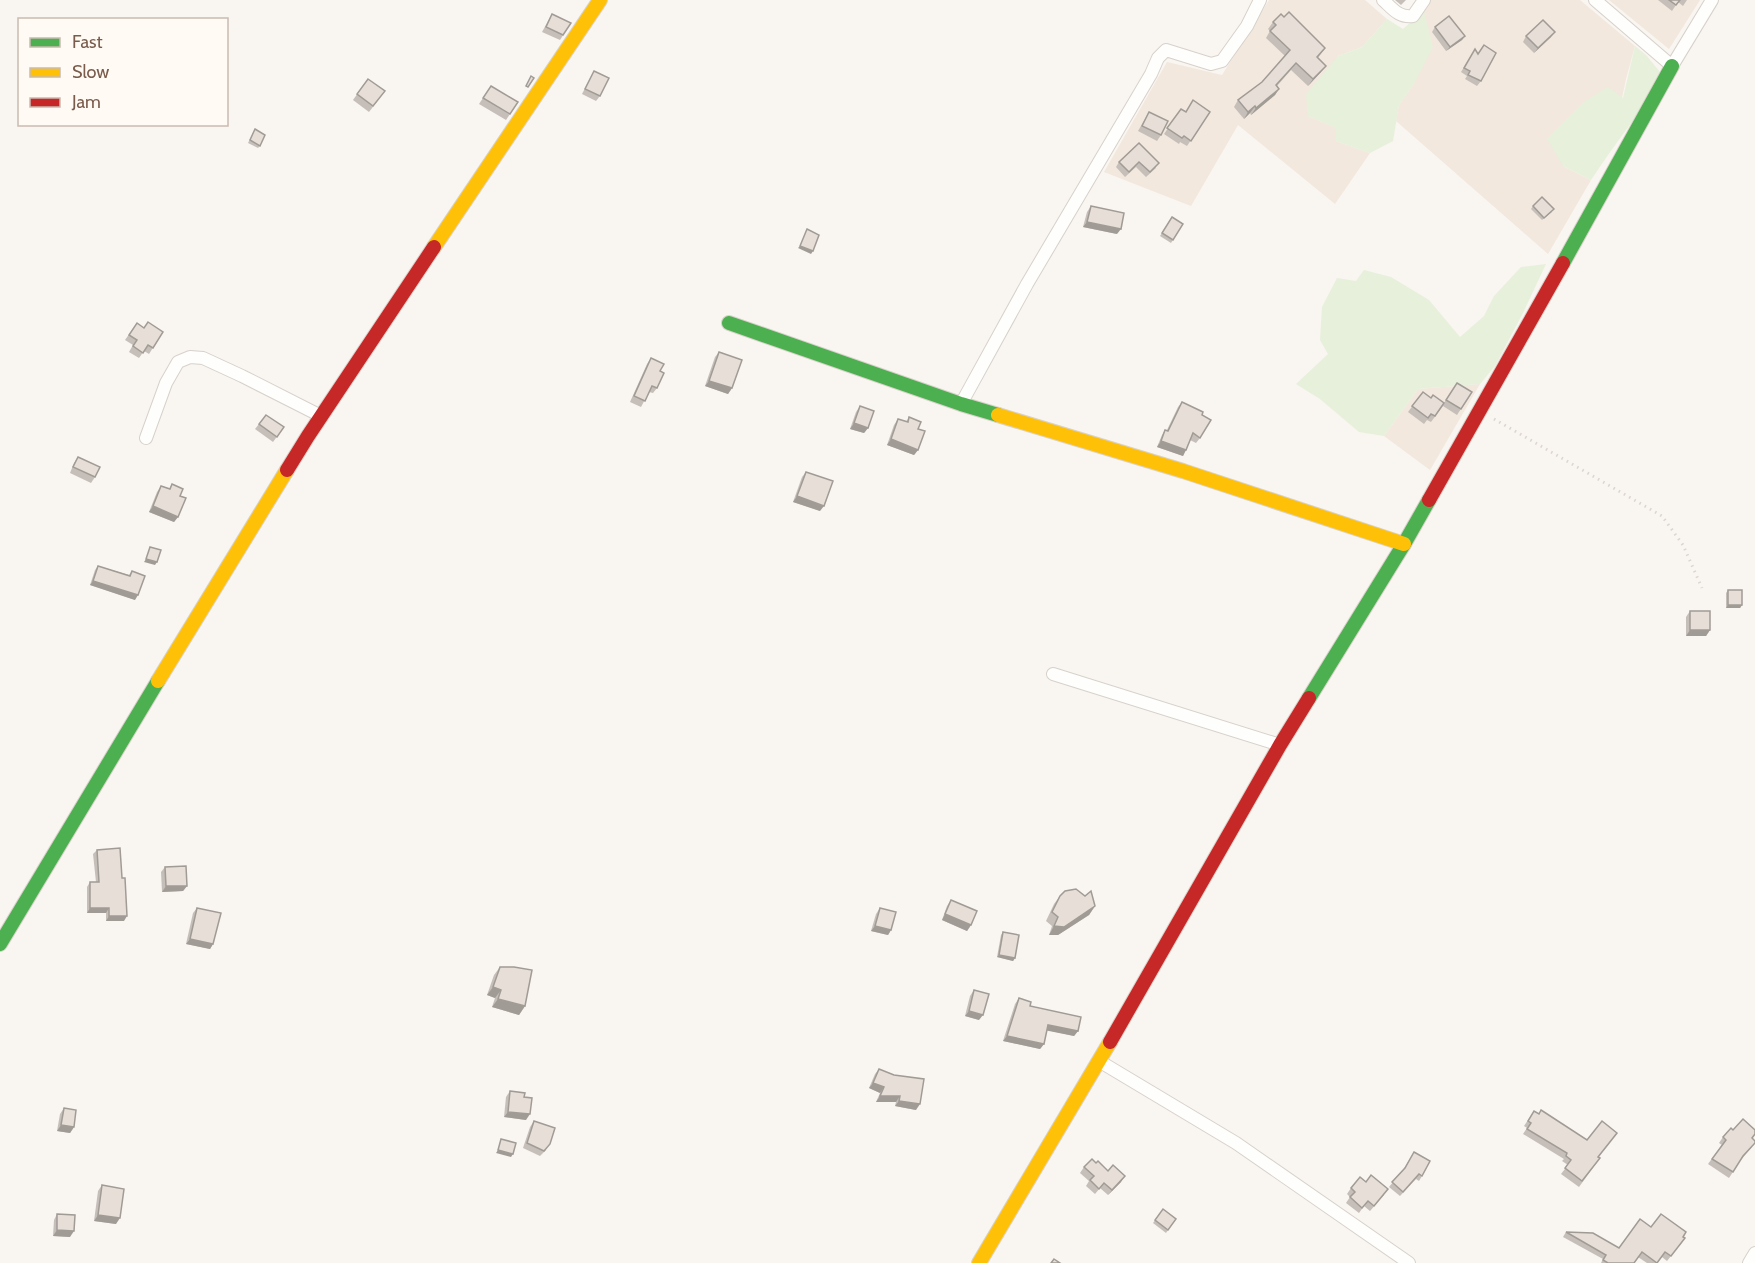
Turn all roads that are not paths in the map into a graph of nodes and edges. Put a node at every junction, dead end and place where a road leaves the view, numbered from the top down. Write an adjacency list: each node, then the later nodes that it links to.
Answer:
1 (600, 0): 10 (street)
2 (1260, 0): 9 (street)
3 (1383, 0): 4 (street)
4 (1424, 0)
5 (1595, 0): 7 (street)
6 (1712, 0): 7 (street)
7 (1672, 66): 12 (street)
8 (729, 322): 9 (street)
9 (961, 404): 12 (street)
10 (321, 416): 11 (street); 15 (street)
11 (146, 438)
12 (1404, 544): 14 (street)
13 (1053, 674): 14 (street)
14 (1280, 745): 16 (street)
15 (0, 944)
16 (1100, 1061): 18 (street); 19 (street)
17 (1755, 1253): 20 (street)
18 (979, 1263)
19 (1409, 1263)
20 (1749, 1263)

